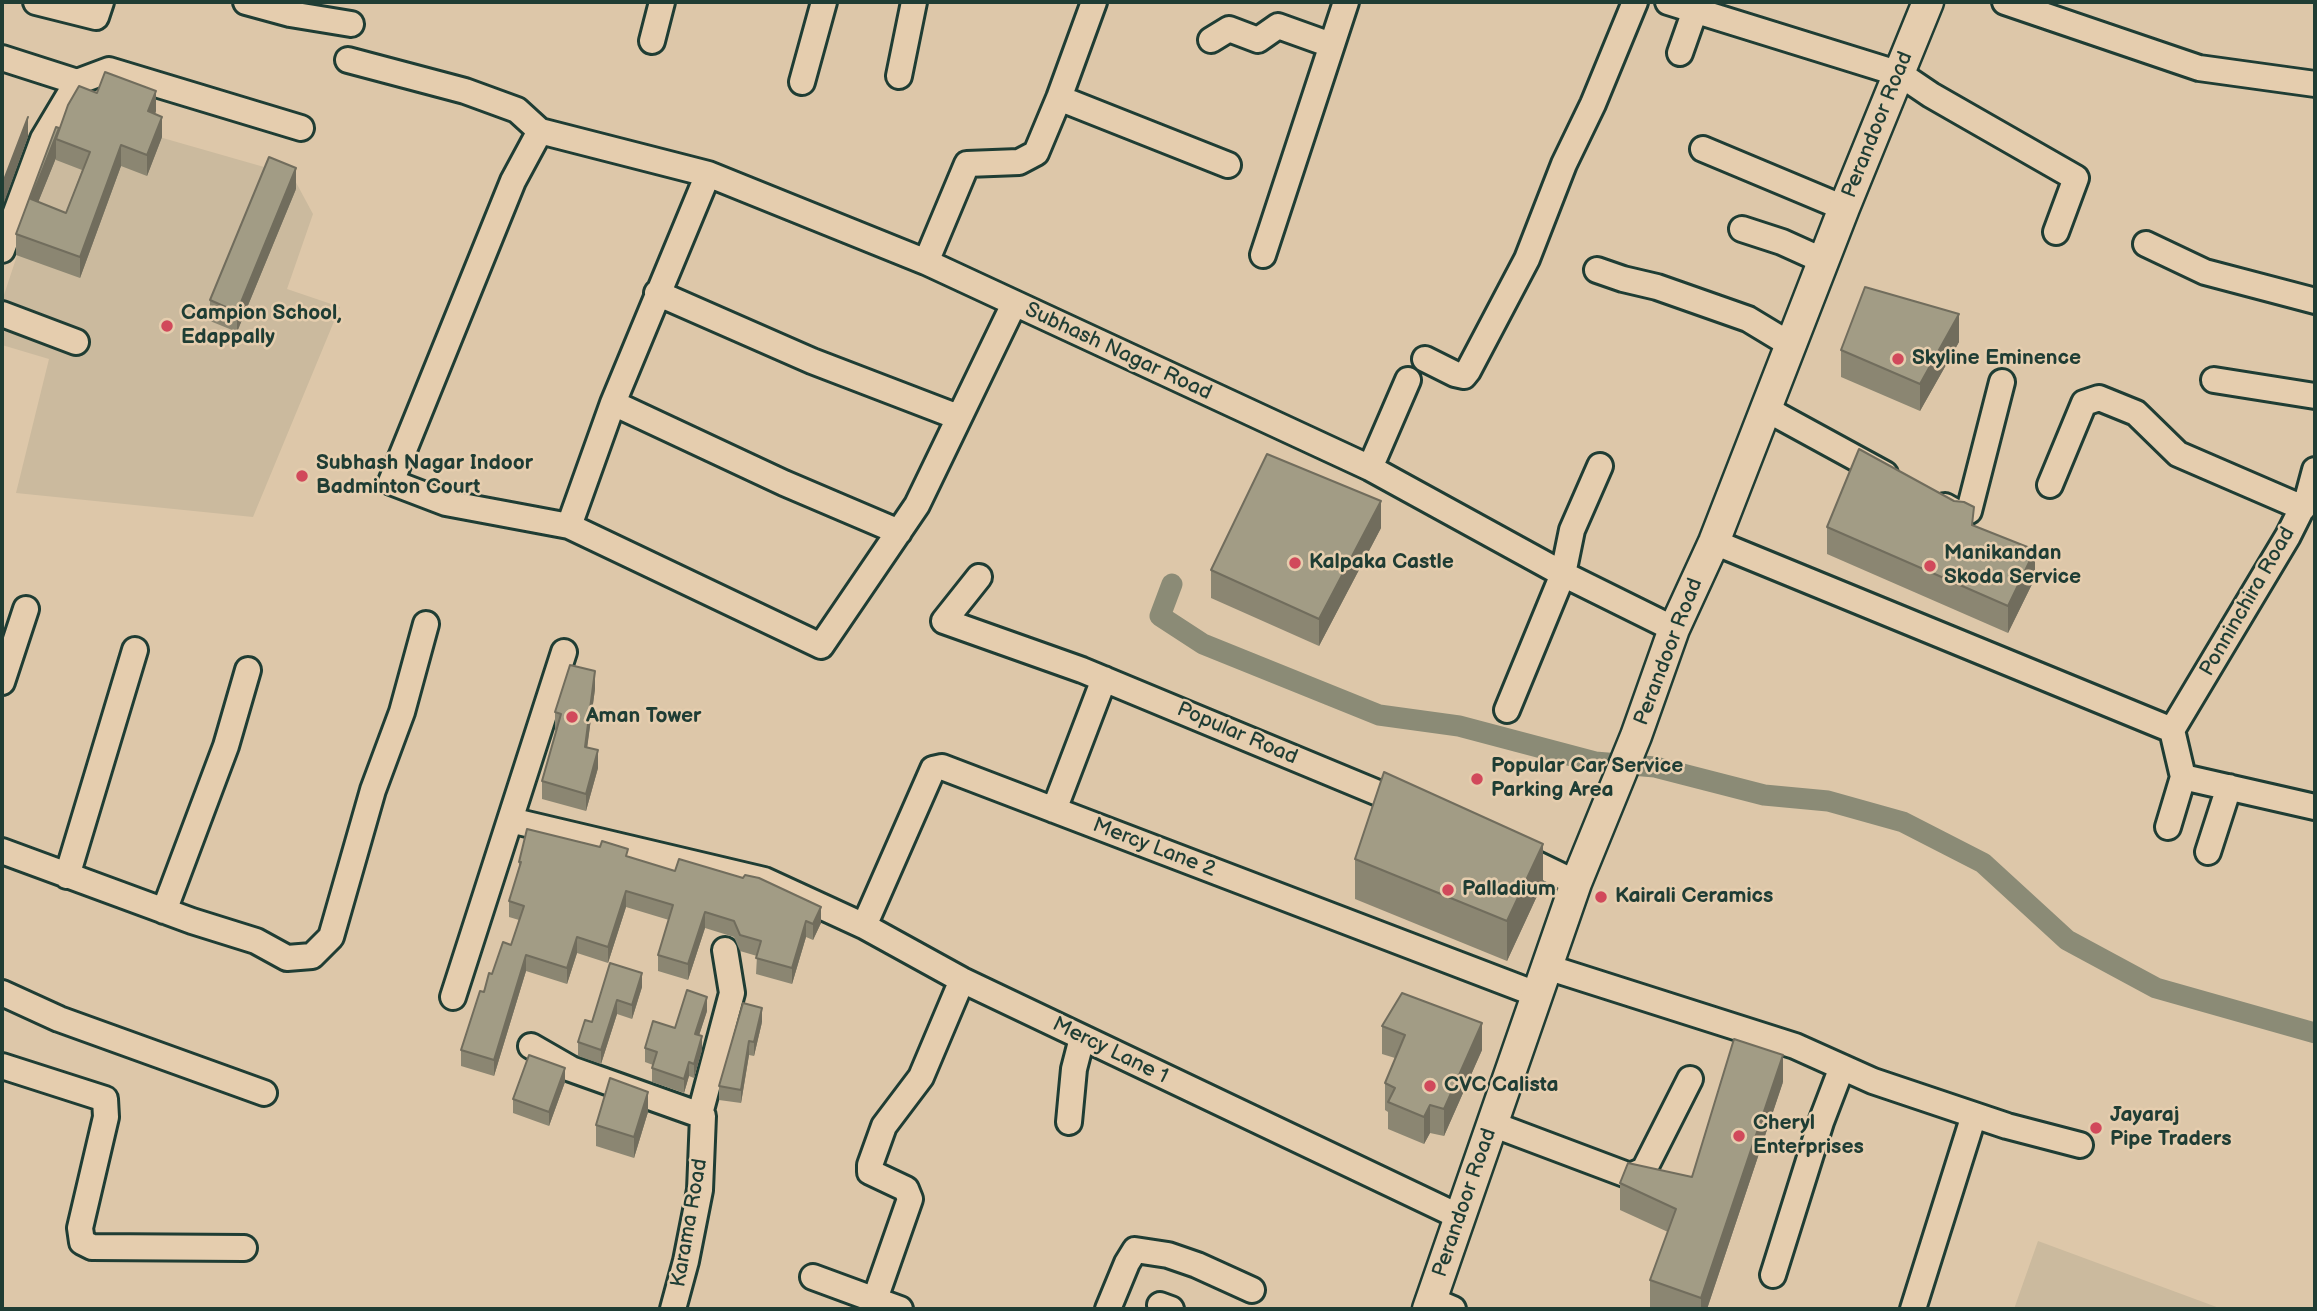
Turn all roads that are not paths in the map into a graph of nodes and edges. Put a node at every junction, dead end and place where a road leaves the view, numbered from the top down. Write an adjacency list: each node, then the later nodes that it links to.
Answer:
1 (36, 2): 13 (street)
2 (246, 2): 14 (street)
3 (662, 2): 16 (street)
4 (824, 2): 24 (street)
5 (914, 2): 22 (street)
6 (1094, 2): 26 (street)
7 (1346, 2): 17 (street)
8 (1635, 2): 47 (street)
9 (1668, 2): 12 (street)
10 (1928, 2): 21 (main road, Perandoor Road)
11 (2004, 2): 25 (street)
12 (1697, 6): 18 (street); 21 (street)
13 (99, 10)
14 (351, 24)
15 (1211, 40): 17 (street)
16 (652, 41)
17 (1331, 45): 37 (street)
18 (1680, 53)
19 (2, 58): 23 (street)
20 (348, 60): 28 (street)
21 (1900, 74): 32 (main road, Perandoor Road); 34 (street)
22 (899, 76)
23 (77, 82): 27 (street); 36 (street)
24 (802, 82)
25 (2315, 84)
26 (1059, 98): 30 (street); 39 (street)
27 (301, 128)
28 (540, 131): 31 (street, Subhash Nagar Road); 62 (street)
29 (1703, 149): 32 (street)
30 (1228, 165)
31 (708, 174): 39 (street, Subhash Nagar Road); 41 (street)
32 (1844, 208): 38 (main road, Perandoor Road)
33 (1742, 229): 38 (street)
34 (2056, 232)
35 (2146, 244): 42 (street)
36 (2, 250)
37 (1264, 255)
38 (1824, 261): 46 (main road, Perandoor Road)
39 (926, 262): 43 (street, Subhash Nagar Road)
40 (1598, 270): 46 (street)
41 (657, 293): 52 (street); 54 (street)
42 (2315, 301)
43 (1014, 304): 54 (street); 56 (street, Subhash Nagar Road)
44 (2, 314): 45 (street)
45 (76, 342)
46 (1791, 345): 53 (main road, Perandoor Road)
47 (1425, 359)
48 (1408, 380): 56 (street)
49 (2214, 380): 51 (street)
50 (2002, 382): 60 (street)
51 (2315, 396)
52 (613, 403): 62 (street); 63 (street)
53 (1766, 409): 58 (street); 64 (main road, Perandoor Road)
54 (958, 417): 63 (street)
55 (1600, 466): 65 (street)
56 (1370, 468): 65 (street, Subhash Nagar Road)
57 (2315, 470): 61 (street, Ponninchira Road)
58 (1900, 482)
59 (2050, 485): 61 (street)
60 (1924, 495)
61 (2302, 508): 76 (street, Ponninchira Road)
62 (569, 526): 63 (street)
63 (899, 531)
64 (1714, 542): 69 (main road, Perandoor Road); 76 (street)
65 (1563, 574): 69 (street, Subhash Nagar Road); 75 (street)
66 (979, 577): 73 (street, Popular Road)
67 (26, 609): 74 (street)
68 (426, 624): 89 (street)
69 (1674, 629): 88 (main road, Perandoor Road)
70 (135, 650): 87 (street)
71 (564, 652): 82 (street)
72 (248, 670): 89 (street)
73 (1104, 679): 80 (street); 81 (street, Popular Road)
74 (2, 682)
75 (1507, 710)
76 (2172, 730): 77 (street)
77 (2183, 777): 78 (street); 83 (street)
78 (2229, 787): 79 (street); 86 (street)
79 (2315, 807)
80 (1054, 810): 90 (street, Mercy Lane 2); 95 (street, Mercy Lane 2)
81 (1427, 813)
82 (510, 820): 90 (street, Mercy Lane 1); 96 (street)
83 (2168, 828)
84 (1496, 844): 88 (street)
85 (2, 851): 87 (street)
86 (2208, 852)
87 (67, 876): 89 (street)
88 (1576, 883): 92 (main road, Perandoor Road)
89 (164, 911)
90 (864, 926): 93 (street, Mercy Lane 1)
91 (725, 950): 103 (street, Karama Road)
92 (1547, 967): 95 (main road, Perandoor Road); 100 (street)
93 (962, 980): 97 (street, Mercy Lane 1); 113 (street)
94 (2, 992): 102 (street)
95 (1536, 994): 106 (main road, Perandoor Road)
96 (453, 997)
97 (1082, 1038): 105 (street); 108 (street, Mercy Lane 1)
98 (531, 1046): 103 (street)
99 (2, 1066): 109 (street)
100 (1842, 1067): 104 (street); 110 (street)
101 (1690, 1079): 106 (street)
102 (264, 1093)
103 (700, 1114): 115 (street, Karama Road)
104 (1974, 1115): 107 (street); 118 (street)
105 (1069, 1122)
106 (1492, 1124): 108 (main road, Perandoor Road)
107 (2080, 1145)
108 (1461, 1217): 114 (main road, Perandoor Road)
109 (244, 1248)
110 (1773, 1275)
111 (813, 1276): 113 (street)
112 (1252, 1290): 117 (street)
113 (876, 1299): 116 (street)
114 (1438, 1306)
115 (673, 1309)
116 (900, 1309)
117 (1108, 1309)
118 (1913, 1309)

